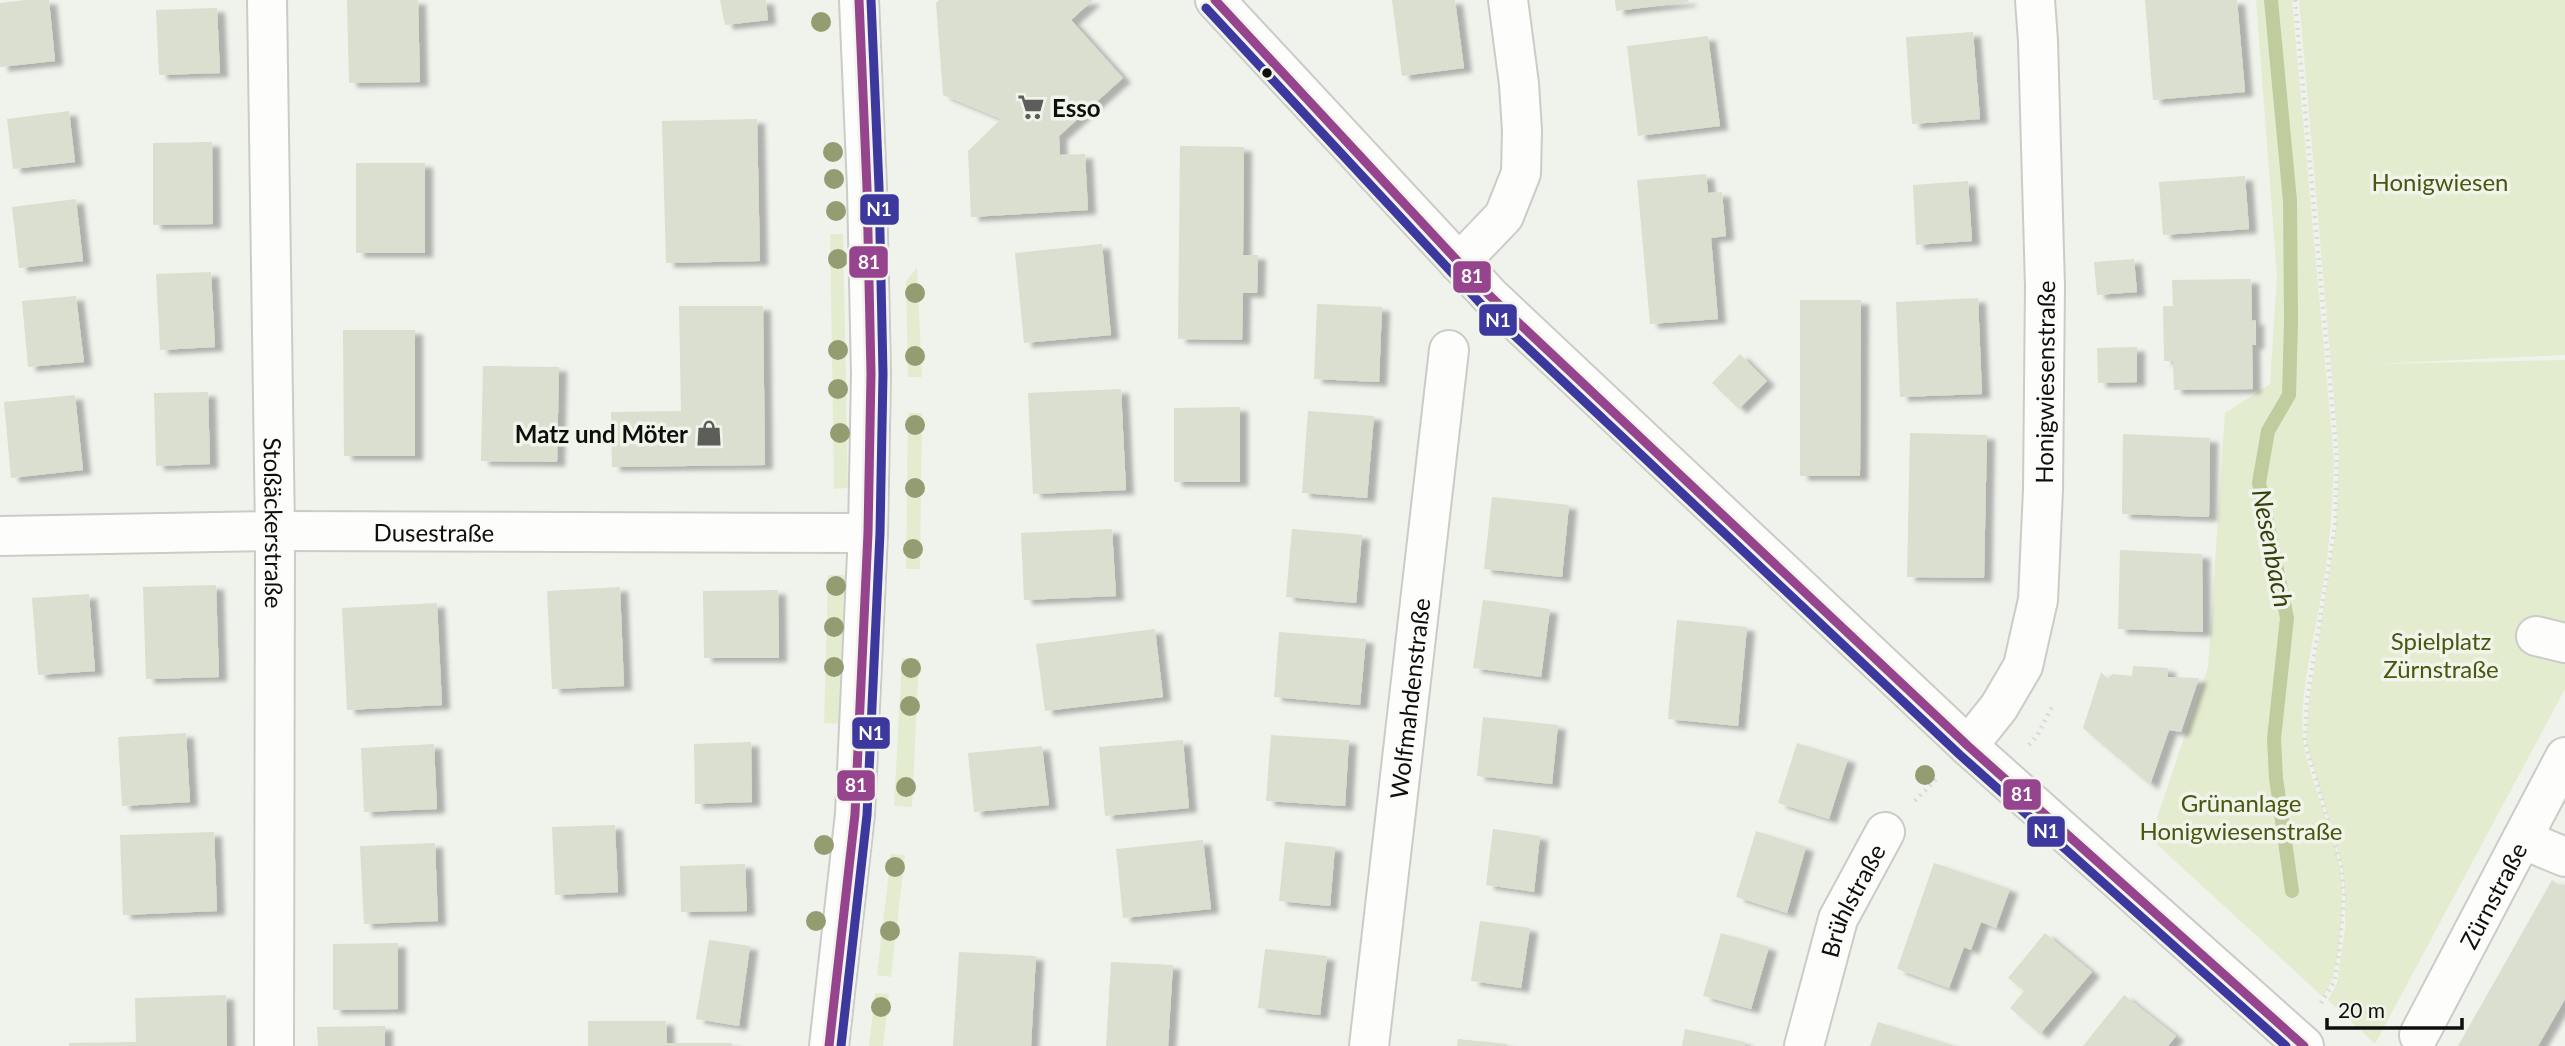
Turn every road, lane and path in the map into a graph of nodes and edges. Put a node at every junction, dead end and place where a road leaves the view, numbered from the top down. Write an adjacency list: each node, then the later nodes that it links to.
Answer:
1 (267, 0): 9 (street, Stoßäckerstraße)
2 (859, 0): 10 (street)
3 (1215, 0): 7 (street)
4 (1508, 0): 7 (street)
5 (2035, 0): 12 (street, Honigwiesenstraße)
6 (2295, 0): 18 (path)
7 (1460, 263): 12 (street)
8 (1449, 350): 21 (street, Wolfmahdenstraße)
9 (275, 531): 10 (street, Dusestraße); 11 (street, Dusestraße); 19 (street, Stoßäckerstraße)
10 (868, 533): 20 (street)
11 (0, 536)
12 (1968, 746): 14 (path, Brühlstraße); 18 (street)
13 (2565, 757): 15 (street, Zürnstraße)
14 (1885, 832): 22 (street, Brühlstraße)
15 (2522, 839): 16 (street); 17 (street, Zürnstraße)
16 (2565, 857)
17 (2419, 1035)
18 (2301, 1043)
19 (274, 1046)
20 (829, 1046)
21 (1369, 1046)
22 (1804, 1046)

